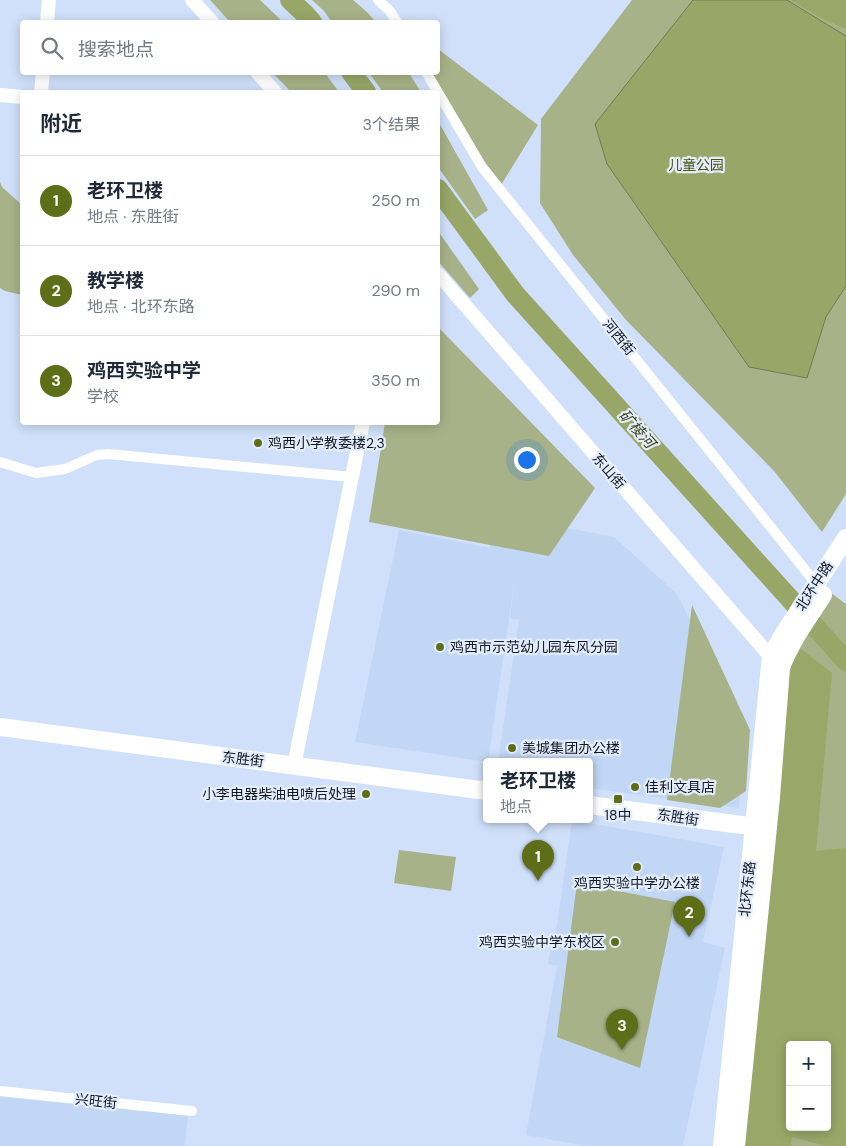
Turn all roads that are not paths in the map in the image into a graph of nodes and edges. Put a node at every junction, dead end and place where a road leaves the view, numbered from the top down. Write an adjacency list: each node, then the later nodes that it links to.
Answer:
1 (49, 0): 4 (main road)
2 (192, 0): 5 (main road)
3 (378, 0): 6 (street)
4 (47, 20)
5 (210, 20)
6 (396, 20)
7 (43, 75): 10 (main road)
8 (260, 75): 11 (main road)
9 (428, 75): 12 (street, 河西街)
10 (41, 90)
11 (273, 90)
12 (437, 90)
13 (0, 95): 15 (main road)
14 (440, 96): 22 (street, 河西街)
15 (20, 97)
16 (440, 276): 24 (main road, 东山街)
17 (362, 425): 19 (main road)
18 (0, 462): 19 (street)
19 (352, 477): 26 (main road)
20 (846, 538): 22 (highway, 北环中路)
21 (846, 559): 22 (highway, 北环中路)
22 (820, 588): 23 (highway, 北环中路)
23 (787, 641): 24 (highway, 北环东路)
24 (776, 662): 29 (highway, 北环东路)
25 (0, 727): 26 (highway, 东胜街)
26 (294, 766): 27 (highway, 东胜街)
27 (483, 790)
28 (593, 806): 29 (highway, 东胜街)
29 (761, 828): 32 (highway, 北环东路); 33 (highway, 北环东路)
30 (0, 1091): 31 (street, 兴旺街)
31 (192, 1111)
32 (722, 1146)
33 (736, 1146)

